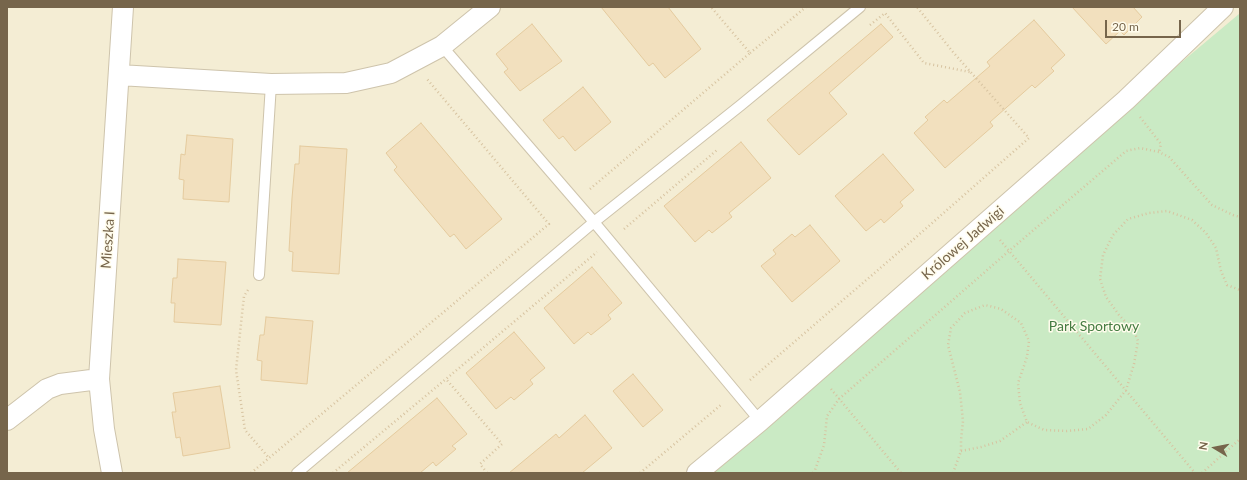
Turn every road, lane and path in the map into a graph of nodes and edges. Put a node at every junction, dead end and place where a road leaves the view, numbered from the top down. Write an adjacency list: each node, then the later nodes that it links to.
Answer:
1 (123, 7): 13 (street, Mieszka I)
2 (490, 7): 9 (street)
3 (712, 7): 10 (path)
4 (806, 7): 10 (path)
5 (860, 7): 20 (lane)
6 (917, 7): 11 (path)
7 (1223, 7): 15 (street, Królowej Jadwigi)
8 (866, 28): 11 (path)
9 (442, 46): 14 (street); 20 (lane)
10 (750, 53): 18 (path)
11 (970, 72): 30 (path)
12 (424, 74): 37 (path)
13 (119, 75): 14 (street); 27 (street, Mieszka I)
14 (271, 84): 24 (lane)
15 (1126, 100): 17 (path); 21 (street, Królowej Jadwigi)
16 (718, 149): 22 (path)
17 (1159, 152): 19 (path); 23 (path)
18 (586, 193)
19 (1240, 217)
20 (594, 222): 22 (lane); 40 (lane)
21 (985, 223): 23 (path); 26 (street, Królowej Jadwigi)
22 (610, 241): 28 (path); 30 (lane)
23 (1009, 251): 29 (path); 31 (path)
24 (259, 275): 37 (path)
25 (1240, 290): 29 (path)
26 (816, 372): 31 (path); 33 (street, Królowej Jadwigi)
27 (100, 379): 32 (street); 38 (street, Mieszka I)
28 (446, 379): 41 (path); 42 (path)
29 (1126, 390): 34 (path); 48 (path)
30 (736, 392): 33 (lane); 43 (path)
31 (840, 399): 45 (path); 46 (path)
32 (7, 420)
33 (760, 421): 44 (street, Królowej Jadwigi)
34 (1027, 422): 36 (path); 36 (path)
35 (1240, 439): 49 (path)
36 (962, 451): 47 (path)
37 (269, 458): 39 (path)
38 (112, 473)
39 (251, 473)
40 (297, 473)
41 (333, 473)
42 (487, 473)
43 (640, 473)
44 (697, 473)
45 (813, 473)
46 (901, 473)
47 (953, 473)
48 (1195, 473)
49 (1202, 473)

